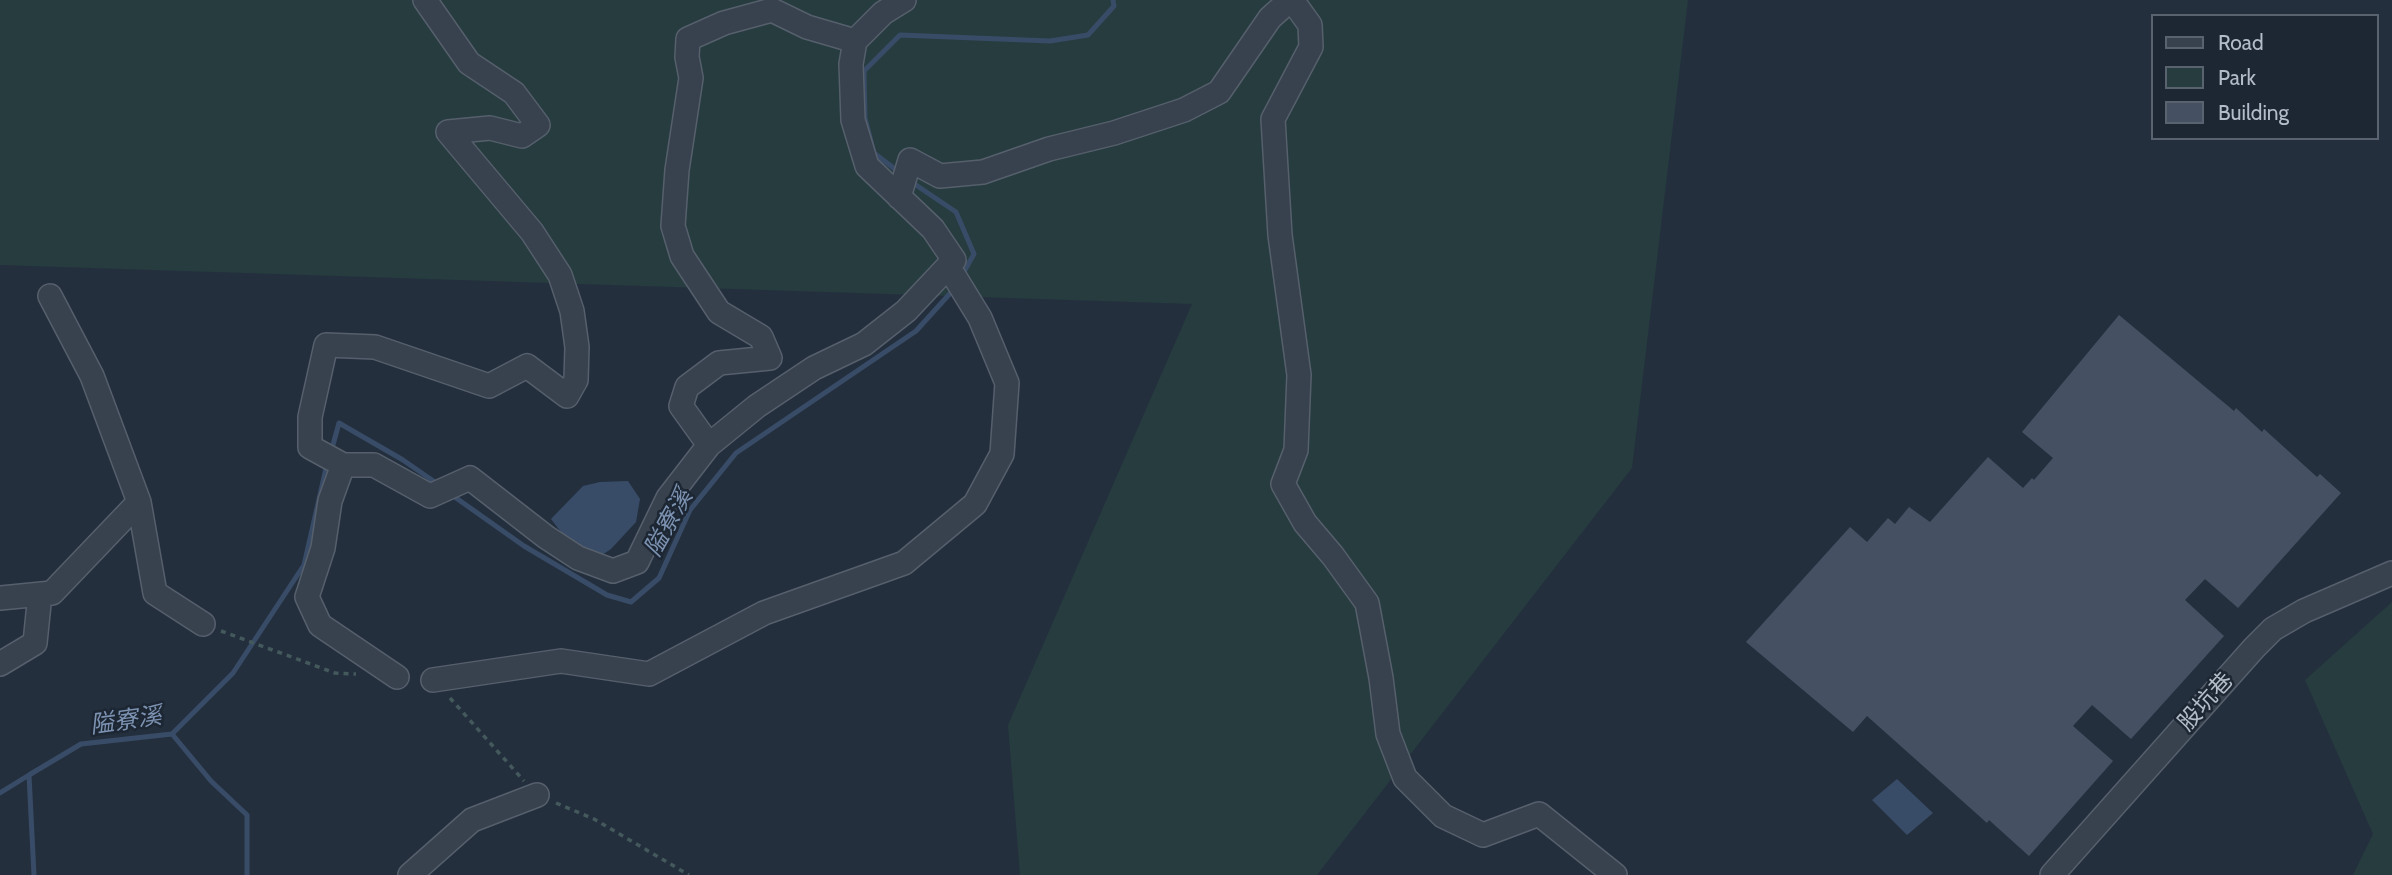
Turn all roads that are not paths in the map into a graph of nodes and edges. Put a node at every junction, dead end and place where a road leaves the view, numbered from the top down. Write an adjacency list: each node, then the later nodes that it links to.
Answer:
1 (425, 0): 9 (street)
2 (904, 0): 4 (street)
3 (1291, 0): 5 (street); 20 (street)
4 (855, 41): 5 (street); 8 (street)
5 (900, 197): 6 (street)
6 (949, 267): 8 (street); 17 (street)
7 (50, 296): 10 (street)
8 (709, 445): 9 (street)
9 (343, 465): 16 (street)
10 (139, 502): 12 (street); 14 (street)
11 (2392, 573): 21 (street, 股坑巷)
12 (40, 594): 13 (street); 15 (street)
13 (0, 598)
14 (203, 624)
15 (0, 664)
16 (397, 677)
17 (433, 680)
18 (537, 795): 19 (street)
19 (410, 875)
20 (1615, 875)
21 (2052, 875)

